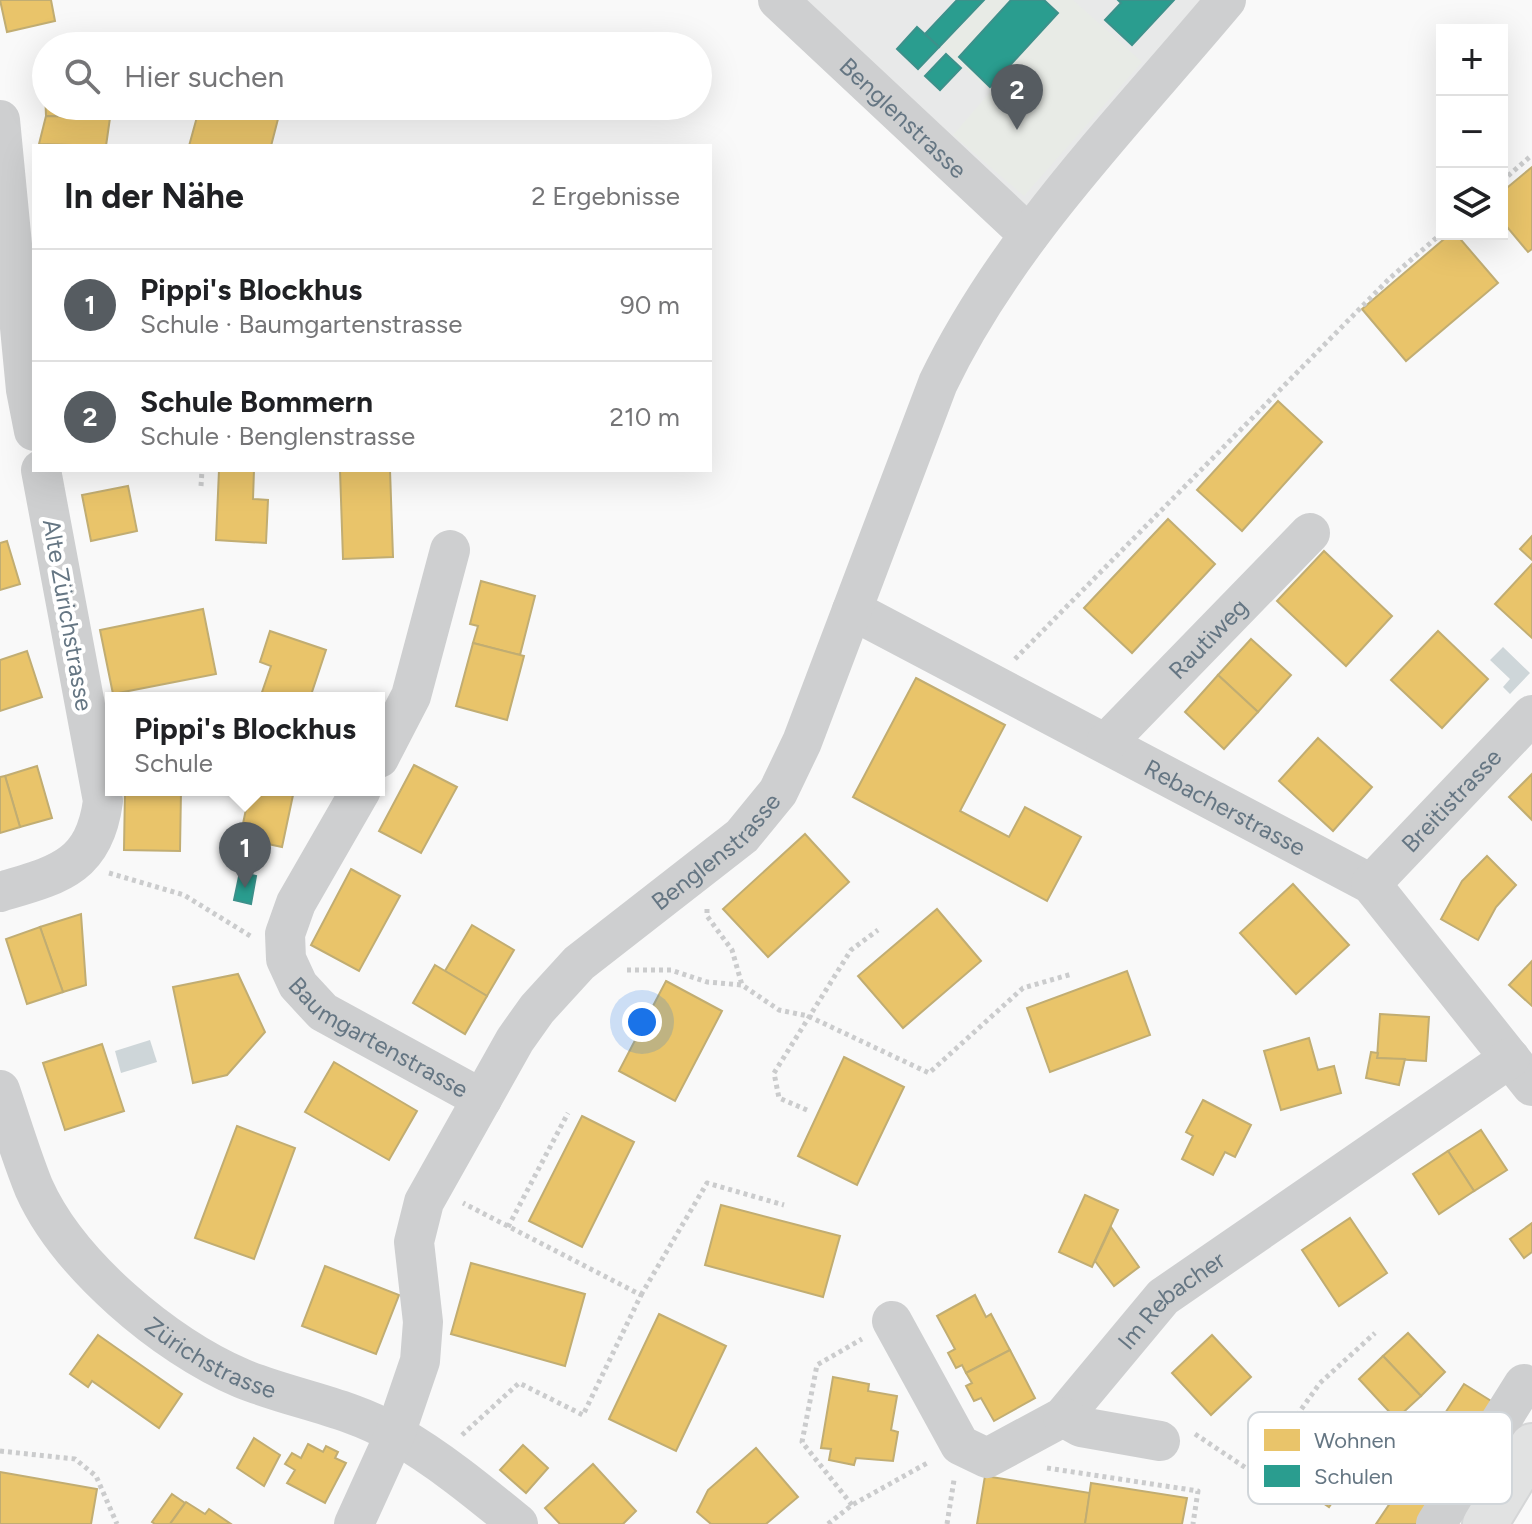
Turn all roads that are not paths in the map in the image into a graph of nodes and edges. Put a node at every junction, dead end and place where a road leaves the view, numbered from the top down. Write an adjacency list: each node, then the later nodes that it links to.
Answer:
1 (778, 0): 5 (street, Benglenstrasse)
2 (1226, 0): 5 (street, Benglenstrasse)
3 (0, 120): 4 (street)
4 (20, 179): 6 (street)
5 (1029, 235): 10 (street, Benglenstrasse)
6 (32, 421)
7 (41, 472): 16 (street, Alte Zürichstrasse)
8 (1310, 533): 12 (street, Rautiweg)
9 (450, 550): 13 (street)
10 (852, 610): 12 (street, Rebacherstrasse); 19 (street, Benglenstrasse)
11 (1532, 715): 15 (street, Breitistrasse)
12 (1106, 743): 15 (street, Rebacherstrasse)
13 (385, 746)
14 (358, 796): 19 (street, Baumgartenstrasse)
15 (1371, 884): 17 (street, Rebacherstrasse)
16 (0, 892)
17 (1525, 1073): 23 (street, Im Rebacher)
18 (0, 1090): 24 (street, Zürichstrasse)
19 (482, 1099): 24 (street, Benglenstrasse)
20 (892, 1321): 23 (street, Im Rebacher)
21 (1524, 1384): 22 (street)
22 (1506, 1412)
23 (1063, 1417): 25 (street)
24 (395, 1434): 30 (street, Benglenstrasse); 31 (street, Zürichstrasse)
25 (1175, 1436)
26 (1532, 1446): 27 (main road)
27 (1512, 1479)
28 (1449, 1504): 32 (street)
29 (1497, 1504): 33 (main road)
30 (354, 1524)
31 (518, 1524)
32 (1436, 1524)
33 (1485, 1524)

